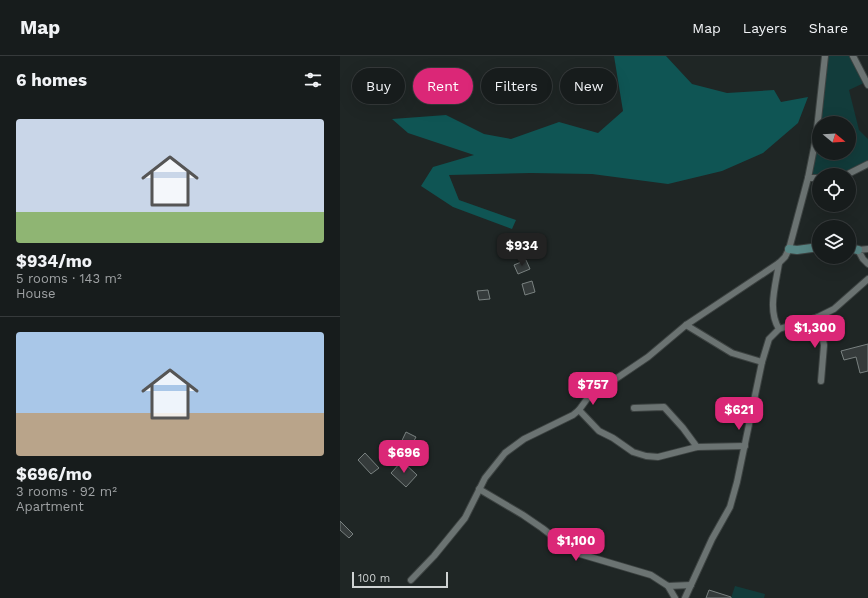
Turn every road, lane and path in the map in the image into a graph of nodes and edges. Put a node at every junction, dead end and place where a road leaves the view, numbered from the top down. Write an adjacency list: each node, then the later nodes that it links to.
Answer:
1 (824, 56): 6 (street)
2 (853, 56): 3 (street)
3 (868, 85)
4 (868, 164): 5 (street)
5 (856, 170)
6 (808, 178): 7 (street); 9 (street)
7 (812, 178)
8 (812, 248): 9 (street)
9 (790, 249): 12 (street)
10 (868, 249): 11 (street)
11 (858, 250): 13 (street)
12 (779, 263): 16 (street); 17 (street)
13 (868, 264)
14 (868, 279): 15 (street)
15 (818, 316): 17 (street); 19 (street)
16 (686, 325): 18 (street); 21 (street)
17 (779, 329): 18 (street)
18 (762, 362): 22 (street)
19 (821, 381)
20 (634, 408): 23 (street)
21 (579, 410): 23 (street); 24 (street)
22 (745, 446): 23 (street); 26 (street)
23 (697, 447)
24 (479, 489): 25 (street); 27 (street)
25 (411, 580)
26 (691, 585): 27 (street); 29 (street)
27 (668, 586): 28 (street)
28 (675, 598)
29 (686, 598)

